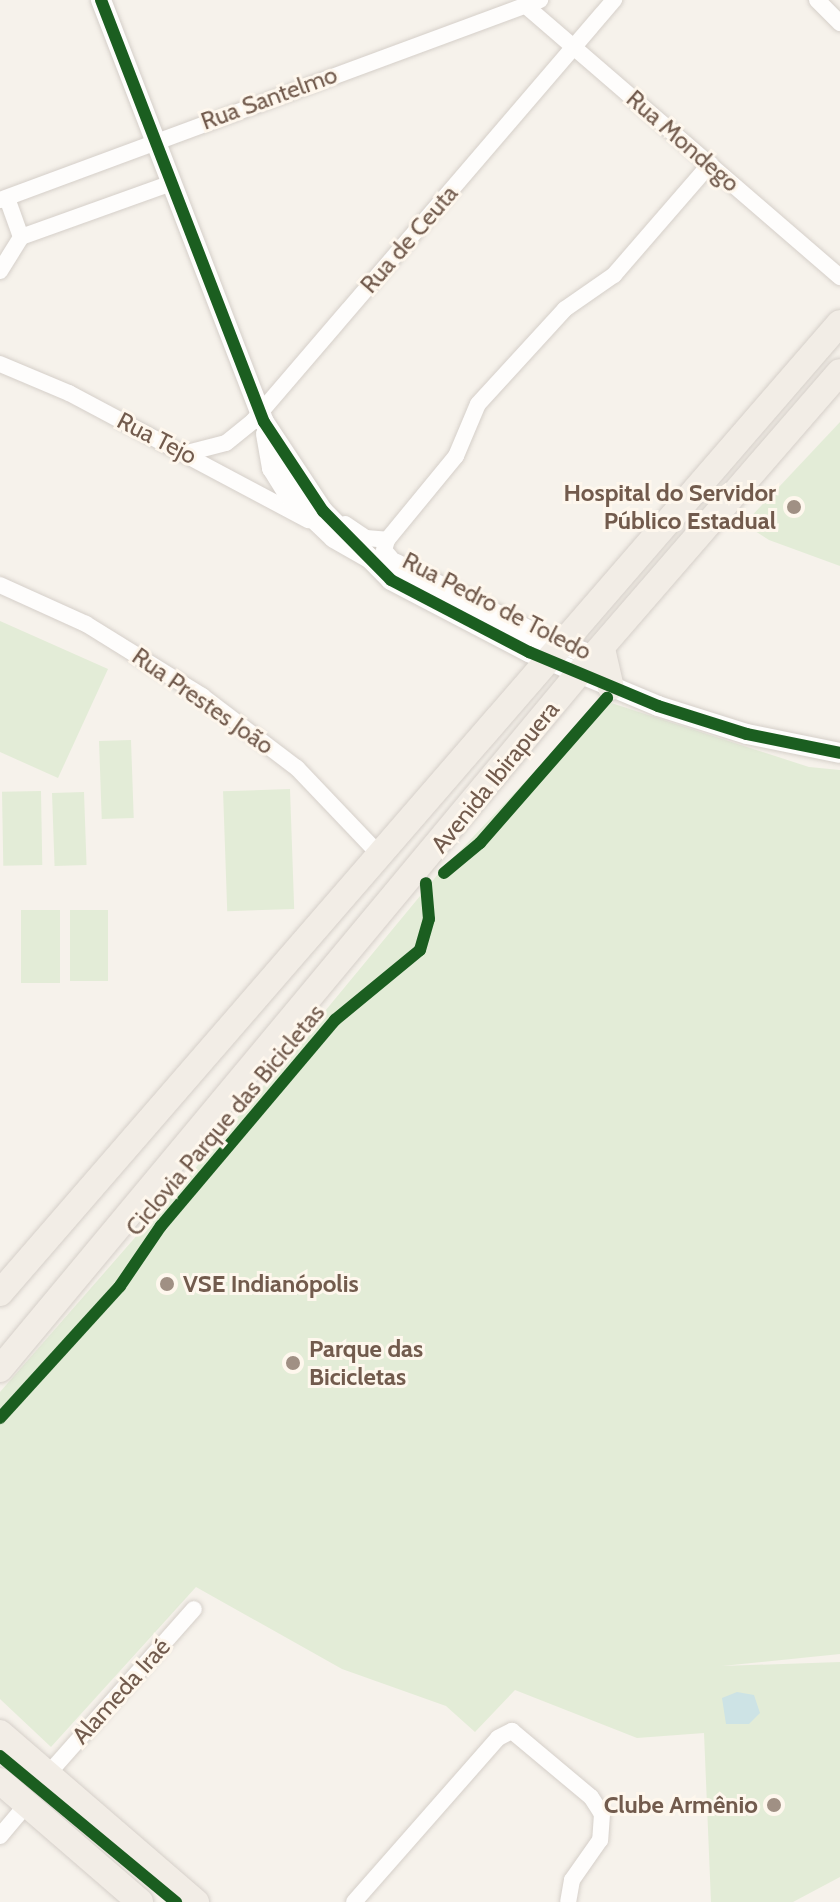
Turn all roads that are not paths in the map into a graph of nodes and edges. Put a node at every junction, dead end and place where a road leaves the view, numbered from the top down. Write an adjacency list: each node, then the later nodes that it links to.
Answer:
1 (101, 0): 7 (street, Rua Pedro de Toledo)
2 (614, 0): 6 (street, Rua de Ceuta)
3 (817, 0): 5 (street)
4 (533, 3): 6 (street, Rua Mondego); 7 (street, Rua Santelmo)
5 (840, 23)
6 (574, 46): 8 (street, Rua Mondego); 17 (street, Rua de Ceuta)
7 (154, 140): 9 (street, Rua Pedro de Toledo); 10 (street, Rua Santelmo)
8 (710, 164): 13 (street, Rua Mondego); 20 (street)
9 (169, 184): 11 (street); 17 (street, Rua Pedro de Toledo)
10 (3, 199): 11 (street)
11 (21, 237): 12 (street)
12 (0, 271)
13 (840, 277)
14 (840, 323): 24 (main road, Avenida Ibirapuera)
15 (0, 364): 18 (street, Rua Tejo)
16 (840, 372): 25 (main road, Avenida Ibirapuera)
17 (262, 418): 18 (street, Rua de Ceuta); 19 (street, Rua Pedro de Toledo)
18 (187, 453): 19 (street, Rua Tejo)
19 (316, 516): 20 (street, Rua Tejo); 21 (street, Rua Pedro de Toledo)
20 (387, 540): 22 (street)
21 (371, 559): 22 (street, Rua Pedro de Toledo); 24 (street, Rua Pedro de Toledo)
22 (396, 564): 24 (street, Rua Pedro de Toledo)
23 (0, 585): 28 (street, Rua Prestes João)
24 (555, 652): 25 (street, Rua Pedro de Toledo); 28 (main road, Avenida Ibirapuera)
25 (592, 659): 26 (main road); 30 (main road, Avenida Ibirapuera)
26 (611, 687): 27 (street, Rua Pedro de Toledo)
27 (840, 753)
28 (379, 854): 29 (main road, Avenida Ibirapuera)
29 (0, 1293)
30 (0, 1369)
31 (194, 1609): 33 (street, Alameda Iraé)
32 (0, 1733): 33 (main road)
33 (48, 1774): 38 (main road)
34 (0, 1781): 35 (main road)
35 (27, 1804): 36 (street); 37 (main road)
36 (0, 1836)
37 (140, 1902)
38 (196, 1902)
39 (354, 1902): 40 (street)
40 (568, 1902)

